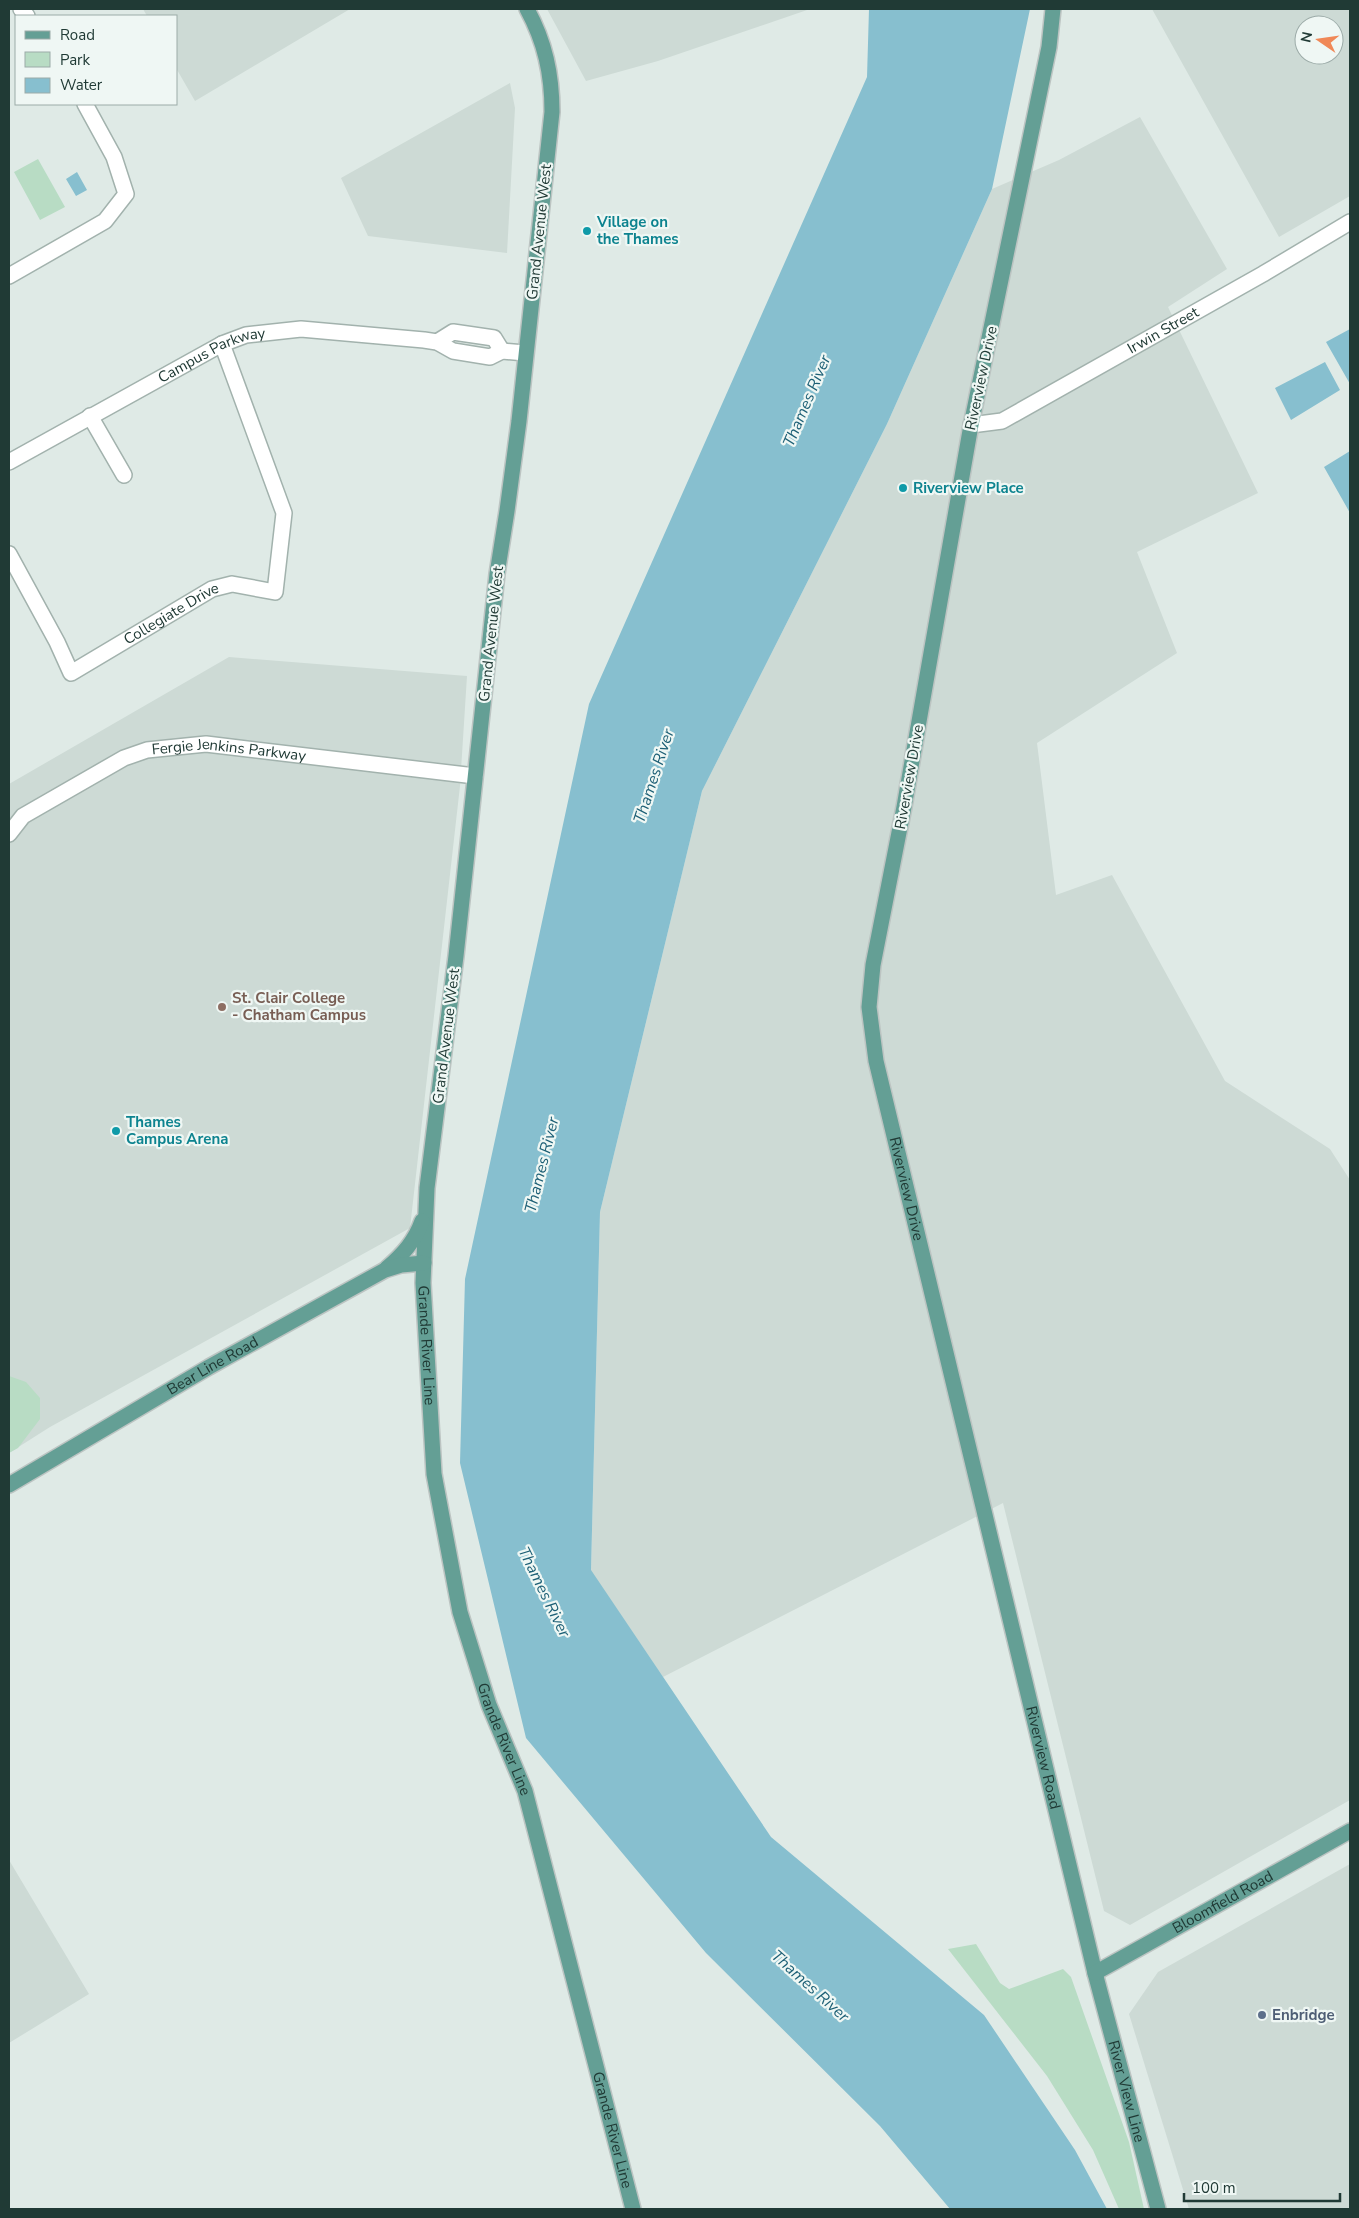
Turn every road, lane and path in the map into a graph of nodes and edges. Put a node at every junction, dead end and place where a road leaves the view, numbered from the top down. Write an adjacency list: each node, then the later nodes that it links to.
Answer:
1 (527, 9): 7 (main road, Grand Avenue West)
2 (1053, 9): 9 (main road, Riverview Drive)
3 (85, 105): 5 (street)
4 (1350, 222): 9 (street, Irwin Street)
5 (9, 276)
6 (222, 344): 7 (street, Campus Parkway); 8 (street, Campus Parkway); 12 (street, Collegiate Drive)
7 (525, 353): 13 (main road, Grand Avenue West)
8 (90, 416): 10 (street, Campus Parkway); 11 (street)
9 (971, 425): 19 (main road, Riverview Drive)
10 (9, 462)
11 (124, 475)
12 (9, 554)
13 (475, 776): 14 (street, Fergie Jenkins Parkway); 15 (main road, Grand Avenue West)
14 (9, 834)
15 (427, 1203): 16 (main road, Grand Avenue West); 17 (main road)
16 (424, 1263): 17 (main road, Bear Line Road); 22 (main road, Grande River Line)
17 (384, 1270): 18 (main road, Bear Line Road)
18 (9, 1485)
19 (991, 1541): 21 (main road, Riverview Road)
20 (1350, 1831): 21 (main road, Bloomfield Road)
21 (1094, 1974): 23 (main road, River View Line)
22 (633, 2209)
23 (1158, 2209)

